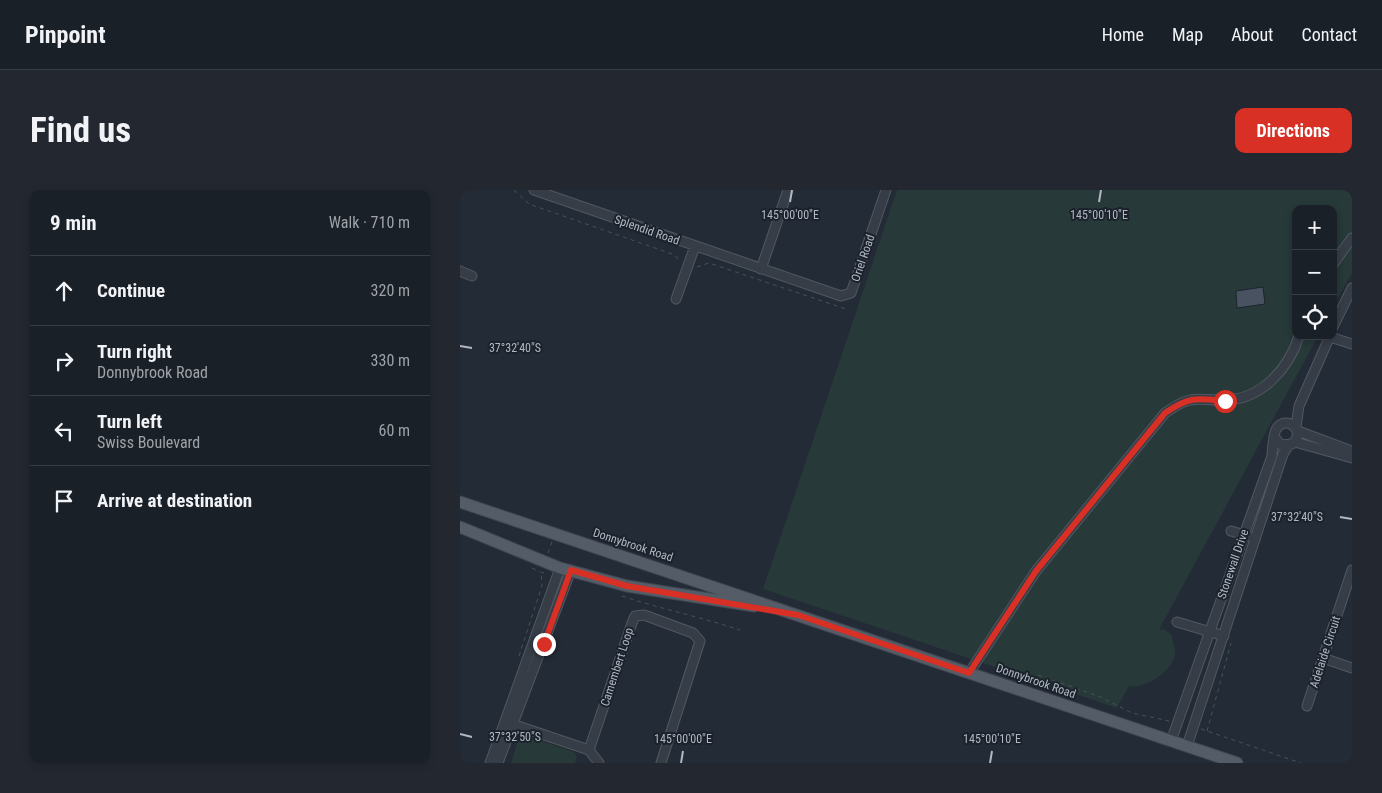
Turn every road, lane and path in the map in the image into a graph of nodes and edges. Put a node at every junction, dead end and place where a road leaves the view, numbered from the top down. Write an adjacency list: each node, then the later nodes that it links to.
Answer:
1 (514, 190): 8 (path)
2 (534, 190): 6 (street, Splendid Road)
3 (788, 190): 9 (street)
4 (886, 190): 9 (street, Oriel Road)
5 (1352, 238): 7 (street)
6 (694, 246): 8 (street); 9 (street, Splendid Road)
7 (1337, 259)
8 (688, 265): 13 (street); 14 (path)
9 (761, 268)
10 (460, 272): 11 (street)
11 (472, 276)
12 (1352, 288): 15 (street)
13 (676, 299)
14 (849, 310)
15 (1337, 319)
16 (1337, 339): 19 (street)
17 (1298, 340): 43 (street)
18 (1328, 340): 20 (street)
19 (1352, 344)
20 (1299, 406): 21 (street); 22 (street)
21 (1282, 424): 22 (street); 23 (street)
22 (1297, 429): 24 (street); 25 (street)
23 (1276, 439): 24 (street); 30 (street, Stonewall Drive)
24 (1292, 444): 26 (street); 31 (street, Stonewall Drive)
25 (1352, 452)
26 (1352, 458)
27 (460, 502): 36 (main road, Donnybrook Road)
28 (460, 527): 34 (main road, Donnybrook Road)
29 (1231, 531): 30 (street)
30 (1243, 535): 31 (street); 39 (street, Stonewall Drive)
31 (1256, 538): 40 (street, Stonewall Drive)
32 (1352, 570): 41 (street, Adelaide Circuit)
33 (541, 572): 34 (path)
34 (563, 572): 36 (main road, Donnybrook Road); 45 (street); 49 (street)
35 (616, 594): 38 (path)
36 (798, 615): 43 (main road, Donnybrook Road)
37 (1177, 622): 39 (street)
38 (740, 630)
39 (1210, 632): 40 (street); 46 (street, Stonewall Drive)
40 (1224, 636): 47 (street, Stonewall Drive)
41 (1323, 658): 42 (street); 44 (street, Adelaide Circuit)
42 (1352, 668)
43 (969, 673): 46 (main road, Donnybrook Road)
44 (1307, 706)
45 (512, 724): 48 (street); 50 (street)
46 (1171, 741): 47 (main road, Donnybrook Road)
47 (1187, 746): 53 (main road, Donnybrook Road)
48 (589, 750): 51 (street); 52 (street, Camembert Loop)
49 (490, 763)
50 (498, 763)
51 (599, 763)
52 (661, 763)
53 (1237, 763)

